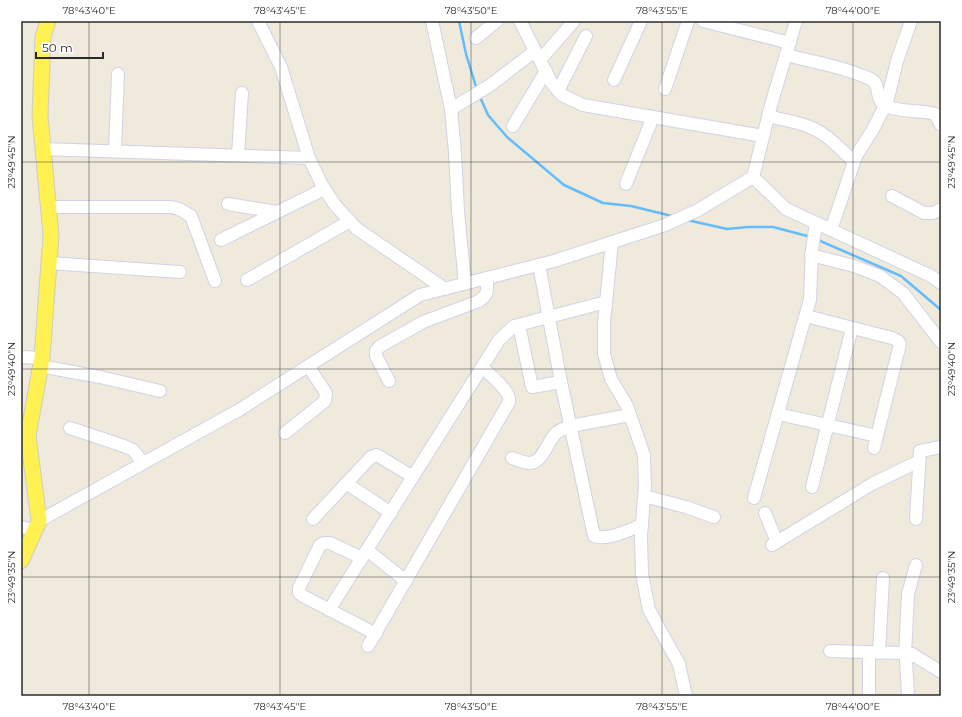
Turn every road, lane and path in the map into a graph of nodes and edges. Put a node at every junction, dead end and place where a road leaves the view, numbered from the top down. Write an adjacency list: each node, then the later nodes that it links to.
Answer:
1 (48, 21): 30 (main road)
2 (258, 21): 33 (street)
3 (432, 21): 24 (street)
4 (497, 21): 13 (street)
5 (520, 21): 16 (street)
6 (574, 21): 16 (street)
7 (641, 21): 19 (street)
8 (688, 21): 20 (street)
9 (703, 21): 14 (street)
10 (796, 21): 14 (street)
11 (911, 21): 23 (street)
12 (586, 36): 21 (street)
13 (476, 38)
14 (790, 43): 15 (street)
15 (786, 55): 23 (street); 25 (street)
16 (538, 56): 17 (street); 24 (street)
17 (546, 72): 21 (street); 28 (street)
18 (118, 74): 31 (street)
19 (614, 80)
20 (665, 89)
21 (558, 91): 26 (street)
22 (242, 93): 32 (street)
23 (885, 106): 27 (street); 34 (street)
24 (451, 109): 56 (street)
25 (768, 116): 29 (street); 34 (street)
26 (653, 117): 29 (street); 36 (street)
27 (941, 125)
28 (513, 126)
29 (763, 136): 35 (street)
30 (43, 149): 31 (street); 40 (main road)
31 (115, 151): 32 (street)
32 (238, 155): 33 (street)
33 (309, 158): 37 (street)
34 (854, 162): 45 (street)
35 (754, 177): 44 (street); 47 (street)
36 (626, 184)
37 (324, 189): 42 (street); 43 (street)
38 (892, 196): 41 (street)
39 (228, 204): 42 (street)
40 (48, 206): 49 (main road); 54 (street)
41 (941, 209)
42 (277, 212): 46 (street)
43 (350, 221): 53 (street); 57 (street)
44 (816, 223): 45 (street); 48 (street)
45 (831, 230): 55 (street)
46 (221, 240)
47 (612, 242): 50 (street); 58 (street)
48 (812, 252): 59 (street); 63 (street)
49 (49, 263): 51 (street); 65 (main road)
50 (539, 265): 52 (street); 60 (street)
51 (180, 272)
52 (487, 278): 56 (street); 68 (street)
53 (247, 280)
54 (215, 281)
55 (941, 283)
56 (465, 284): 57 (street)
57 (445, 289): 66 (street)
58 (606, 302): 60 (street); 72 (street)
59 (806, 316): 62 (street); 71 (street)
60 (549, 317): 61 (street); 69 (street)
61 (519, 325): 67 (street); 69 (street)
62 (852, 328): 73 (street); 77 (street)
63 (941, 342)
64 (21, 357): 65 (street)
65 (41, 362): 70 (street); 94 (main road)
66 (308, 366): 76 (street); 82 (street)
67 (482, 366): 83 (street); 99 (street)
68 (389, 381)
69 (560, 382): 74 (street)
70 (160, 391)
71 (778, 414): 73 (street); 87 (street)
72 (630, 415): 74 (street); 86 (street)
73 (828, 425): 77 (street); 85 (street)
74 (570, 426): 80 (street); 93 (street)
75 (70, 428): 82 (street)
76 (284, 433)
77 (877, 436): 79 (street)
78 (941, 447): 81 (street)
79 (874, 448)
80 (512, 458)
81 (919, 460): 89 (street); 92 (street)
82 (143, 463): 94 (street)
83 (413, 477): 84 (street); 88 (street)
84 (346, 483): 88 (street); 91 (street)
85 (812, 487)
86 (644, 496): 90 (street); 93 (street)
87 (754, 498)
88 (391, 513): 95 (street)
89 (765, 513)
90 (714, 517)
91 (313, 519)
92 (916, 519)
93 (642, 525): 107 (street)
94 (32, 526): 96 (main road)
95 (365, 554): 99 (street); 100 (street); 100 (street)
96 (21, 561)
97 (916, 565): 105 (street)
98 (883, 578): 104 (street)
99 (406, 581): 101 (street)
100 (329, 610): 101 (street)
101 (376, 634): 102 (street)
102 (368, 646)
103 (830, 651): 104 (street)
104 (874, 653): 105 (street); 108 (street)
105 (907, 656): 106 (street); 109 (street)
106 (941, 672)
107 (686, 696)
108 (869, 696)
109 (908, 696)

